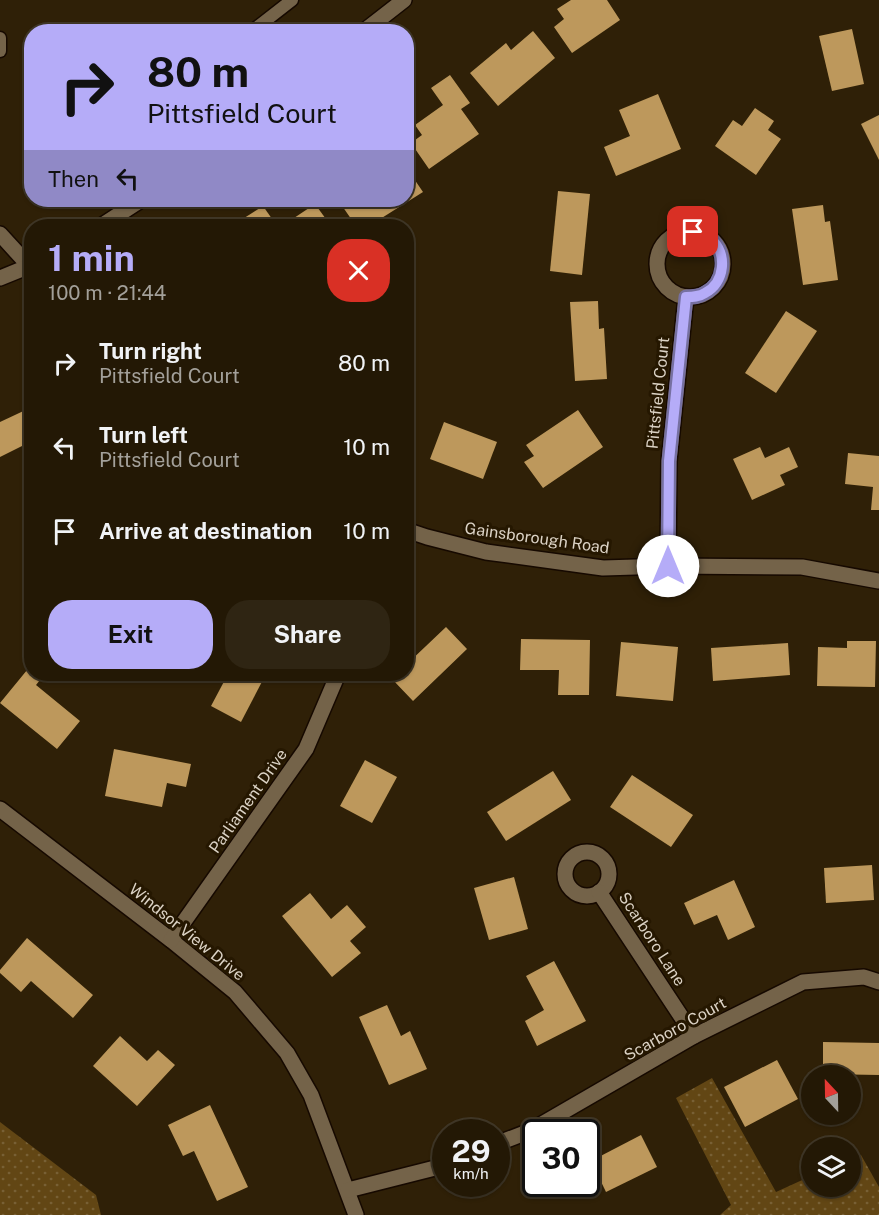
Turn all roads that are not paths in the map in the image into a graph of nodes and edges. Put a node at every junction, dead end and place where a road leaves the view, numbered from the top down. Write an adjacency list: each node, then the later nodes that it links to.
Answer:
1 (292, 0): 3 (lane)
2 (404, 0): 4 (street)
3 (261, 24)
4 (373, 24)
5 (0, 38): 6 (lane)
6 (0, 51)
7 (130, 207): 8 (street)
8 (112, 219)
9 (0, 234): 10 (street)
10 (24, 260)
11 (24, 269): 12 (street)
12 (0, 278)
13 (686, 297): 13 (street); 15 (street, Pittsfield Court)
14 (414, 533): 15 (street, Gainsborough Road)
15 (668, 566): 16 (street, Gainsborough Road)
16 (879, 581)
17 (335, 681): 20 (street, Parliament Drive)
18 (0, 809): 20 (street, Windsor View Drive)
19 (599, 892): 22 (street, Scarboro Lane)
20 (171, 940): 25 (street, Windsor View Drive)
21 (879, 982): 22 (street, Scarboro Court)
22 (694, 1036): 23 (street, Scarboro Court)
23 (510, 1139)
24 (432, 1169): 25 (street)
25 (348, 1191): 26 (street, Windsor View Drive)
26 (357, 1215)

